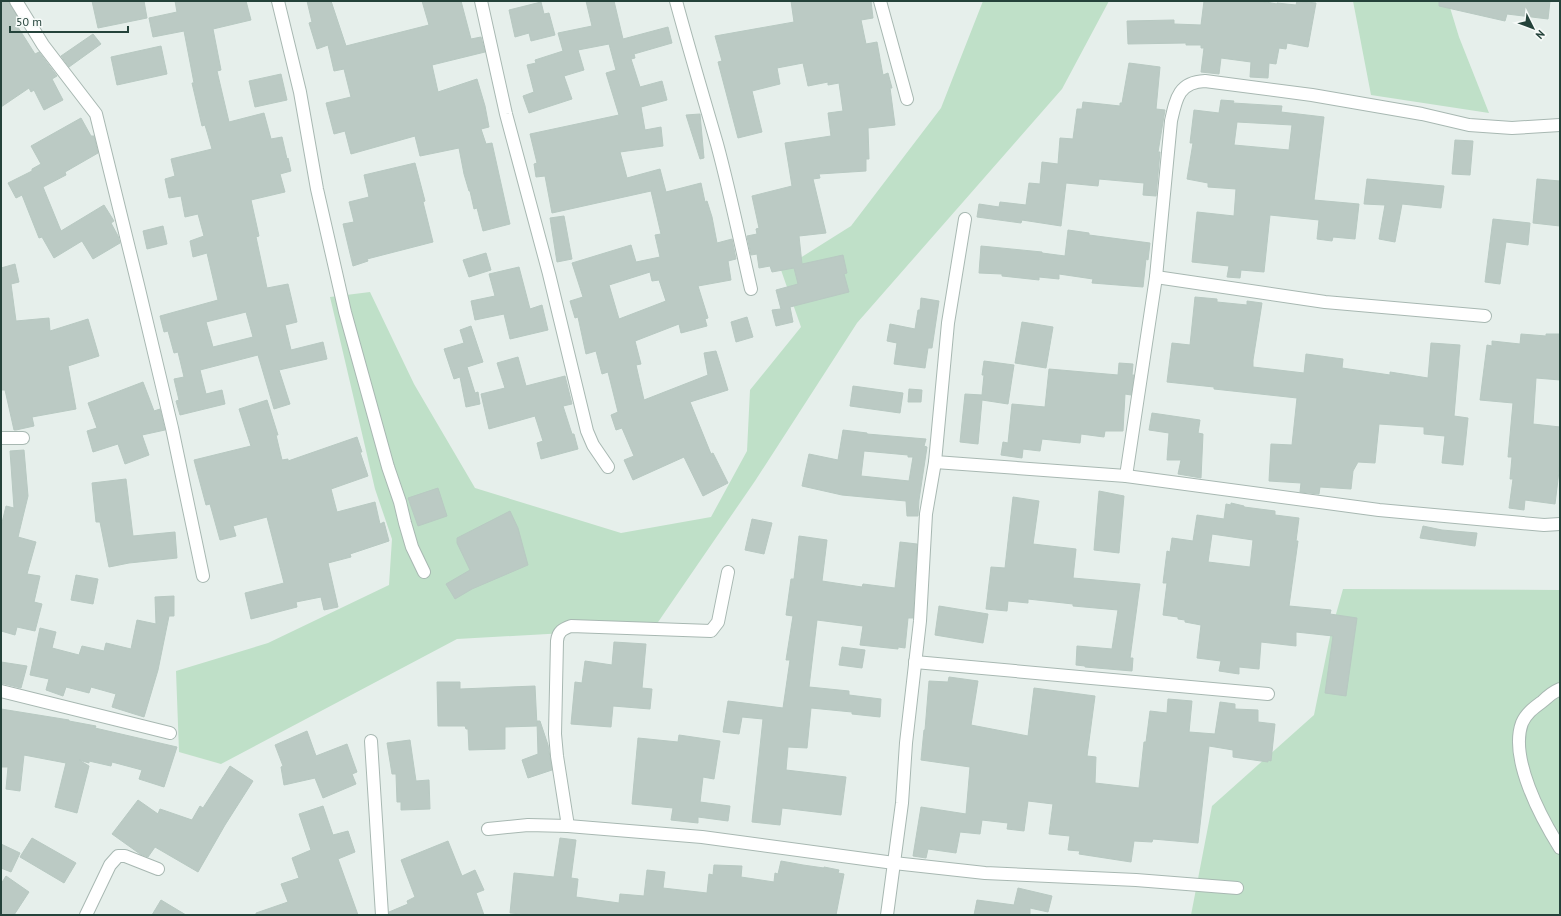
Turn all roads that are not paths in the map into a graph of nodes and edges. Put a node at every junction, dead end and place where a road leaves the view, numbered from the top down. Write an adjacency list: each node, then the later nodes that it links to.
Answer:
1 (16, 1): 20 (street)
2 (278, 1): 18 (street)
3 (481, 1): 15 (street)
4 (676, 1): 10 (street)
5 (880, 1): 6 (street)
6 (907, 99)
7 (1560, 125): 9 (street)
8 (965, 219): 14 (street)
9 (1156, 277): 11 (street); 16 (street)
10 (751, 290)
11 (1485, 316)
12 (1, 438): 13 (street)
13 (23, 438)
14 (935, 462): 16 (street); 21 (street)
15 (608, 467)
16 (1126, 476): 17 (street)
17 (1560, 524)
18 (424, 572)
19 (728, 572): 27 (street)
20 (203, 576)
21 (915, 662): 24 (street); 30 (street)
22 (1560, 689): 29 (street)
23 (1, 691): 25 (street)
24 (1268, 694)
25 (170, 733)
26 (371, 741): 34 (street)
27 (568, 826): 28 (street); 30 (street)
28 (488, 829)
29 (1560, 848)
30 (894, 863): 32 (street); 35 (street)
31 (158, 869): 33 (street)
32 (1237, 888)
33 (86, 915)
34 (382, 915)
35 (887, 915)

